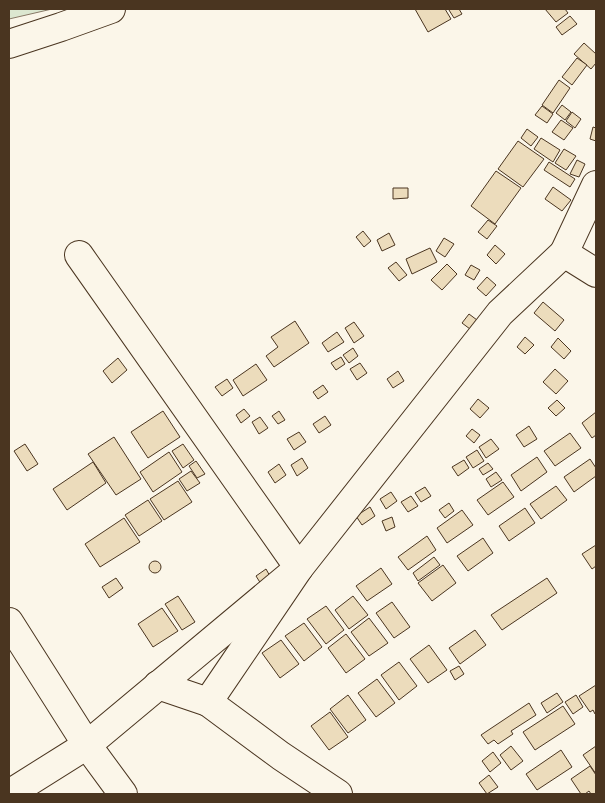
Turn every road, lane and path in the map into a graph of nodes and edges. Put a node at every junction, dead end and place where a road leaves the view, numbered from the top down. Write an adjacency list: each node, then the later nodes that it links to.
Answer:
1 (111, 9): 2 (street)
2 (9, 44)
3 (596, 185): 4 (street)
4 (564, 253): 6 (street); 7 (street)
5 (79, 255): 7 (street)
6 (596, 273)
7 (299, 568): 9 (street); 10 (street)
8 (9, 622): 11 (street)
9 (158, 685): 10 (street); 11 (street)
10 (208, 702): 14 (street)
11 (87, 745): 12 (street); 13 (street)
12 (9, 794)
13 (123, 794)
14 (338, 794)

